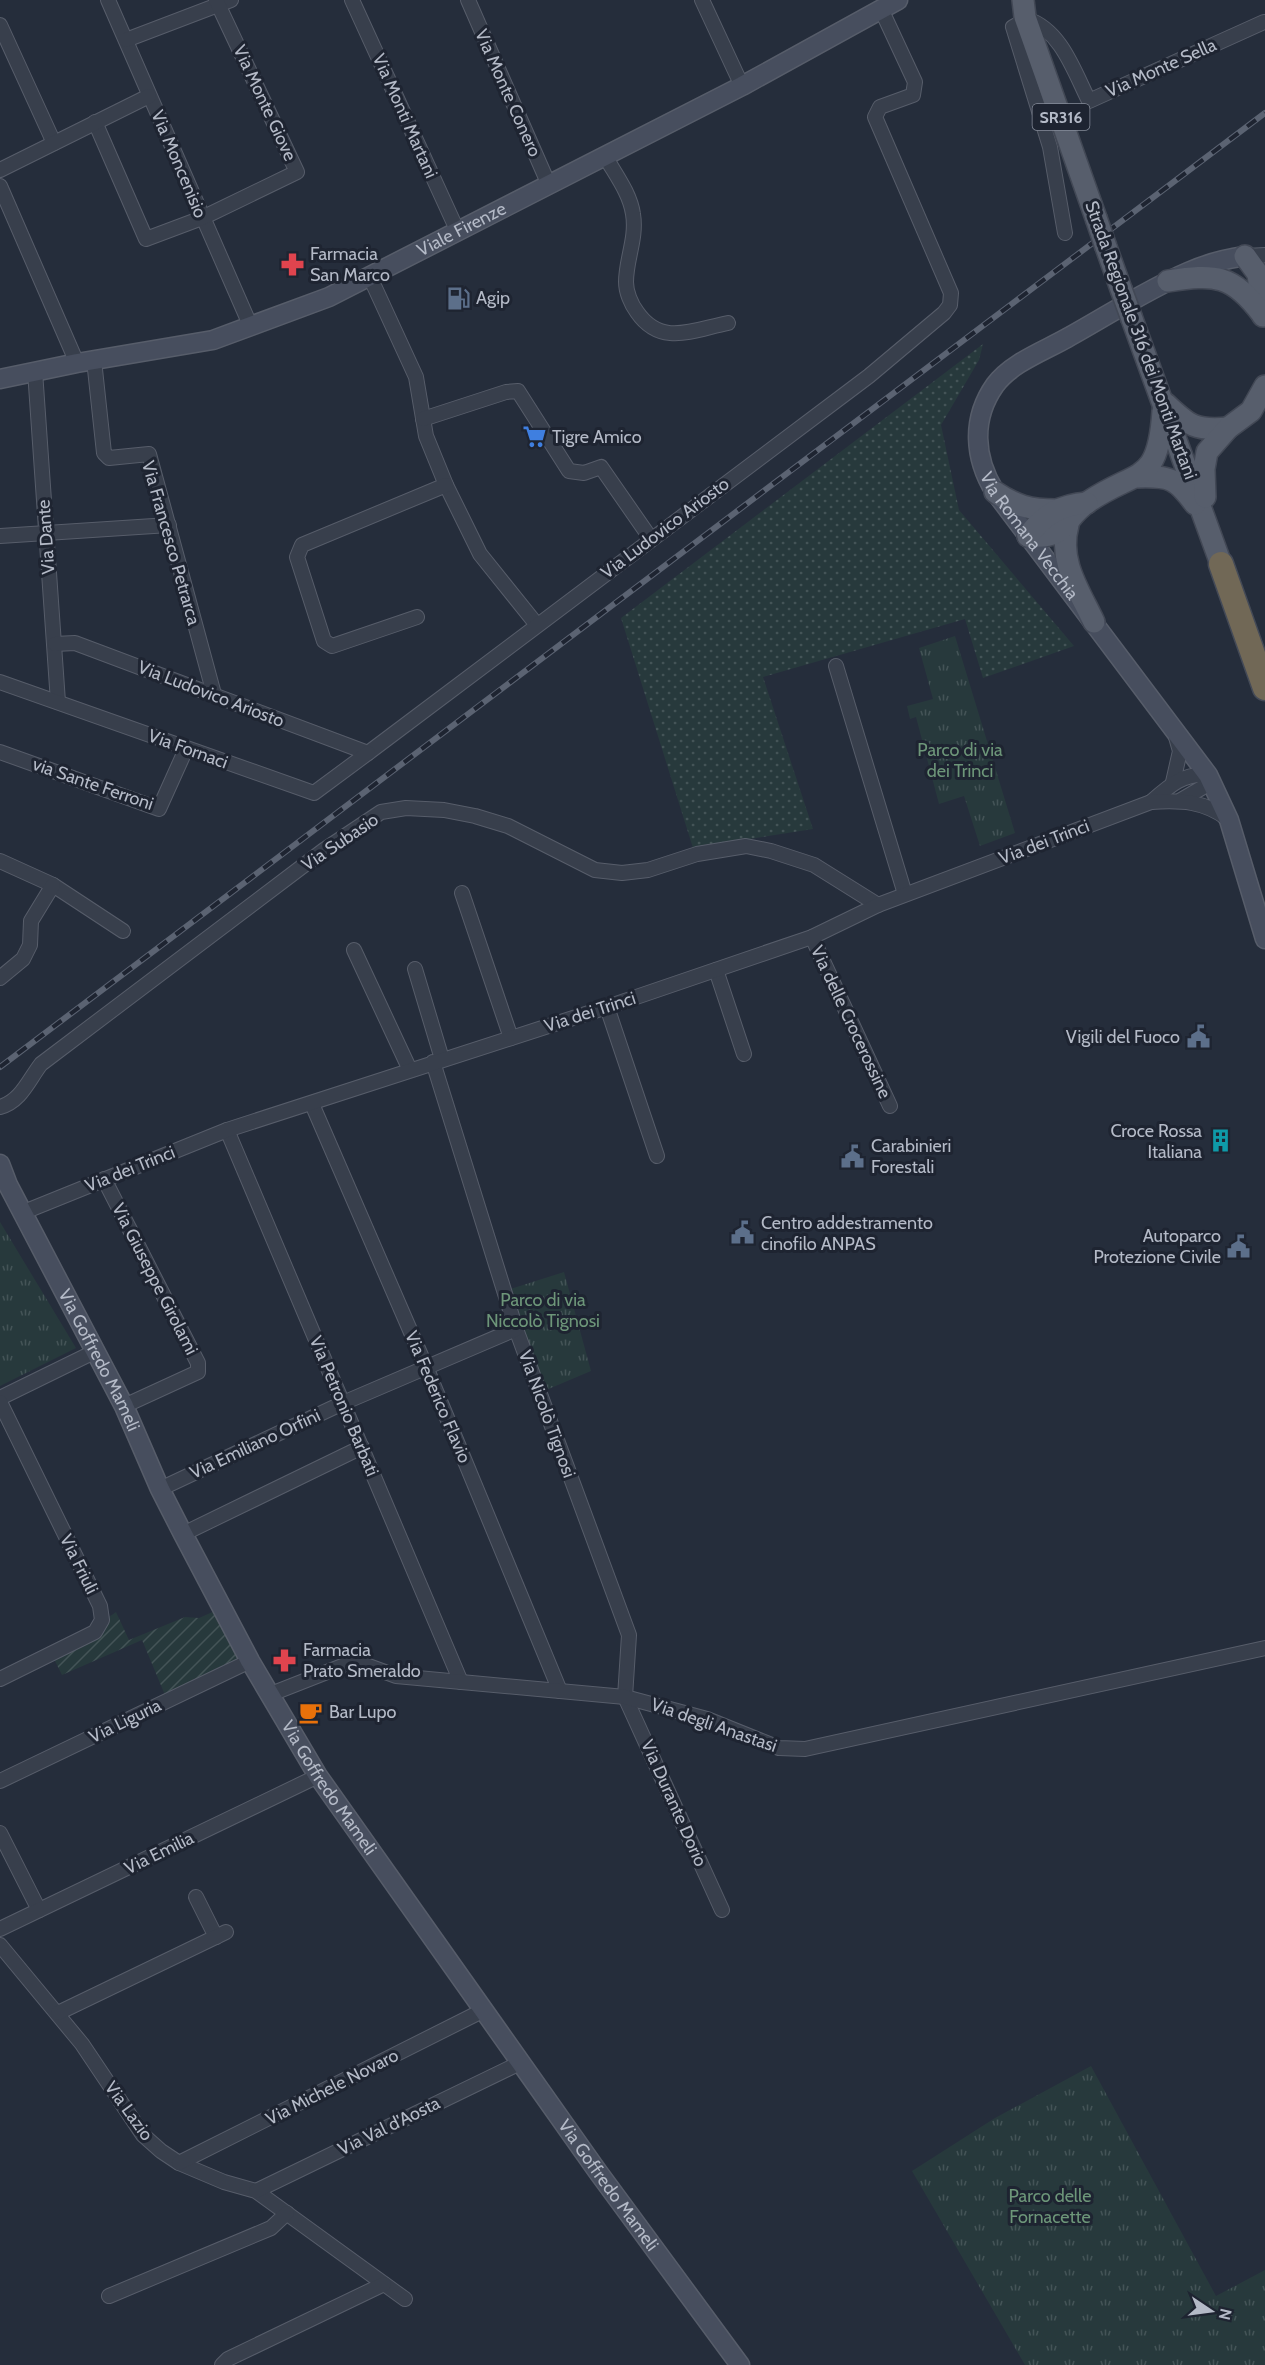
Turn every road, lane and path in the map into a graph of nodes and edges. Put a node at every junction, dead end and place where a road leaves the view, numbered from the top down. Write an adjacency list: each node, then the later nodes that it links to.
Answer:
1 (108, 0): 11 (street, Via Moncenisio)
2 (352, 0): 21 (street, Via Monti Martani)
3 (468, 0): 18 (street, Via Monte Conero)
4 (1011, 0): 8 (main road, Strada Regionale 316 dei Monti Martani / SR316)
5 (706, 1): 12 (street)
6 (222, 2): 11 (street, Via Monte Giove); 20 (street, Via Monte Giove)
7 (892, 3): 12 (main road, Viale Firenze); 46 (street, Via Ludovico Ariosto)
8 (1026, 9): 9 (street, Via Monte Sella); 22 (street); 34 (main road, Strada Regionale 316 dei Monti Martani / SR316, bridge)
9 (1264, 22)
10 (0, 25): 15 (street)
11 (126, 40): 13 (street, Via Moncenisio)
12 (742, 86): 16 (main road, Viale Firenze)
13 (150, 96): 14 (street); 20 (street, Via Moncenisio)
14 (95, 122): 15 (street); 20 (street)
15 (54, 143): 17 (street)
16 (605, 156): 18 (main road, Viale Firenze); 28 (street)
17 (0, 170)
18 (549, 185): 21 (main road, Viale Firenze)
19 (0, 186): 30 (street)
20 (202, 218): 29 (street, Via Moncenisio)
21 (458, 232): 24 (main road, Viale Firenze)
22 (1065, 233)
23 (1255, 256): 25 (main road, Via Romana Vecchia); 26 (main road)
24 (370, 277): 29 (main road, Viale Firenze); 35 (street)
25 (1168, 281): 26 (main road); 39 (main road, Via Romana Vecchia)
26 (1258, 288): 27 (main road)
27 (1264, 320)
28 (728, 323)
29 (251, 327): 30 (main road, Viale Firenze)
30 (85, 362): 31 (main road, Viale Firenze); 42 (street, Via Francesco Petrarca)
31 (35, 371): 32 (main road, Viale Firenze); 43 (street, Via Dante)
32 (0, 379)
33 (1265, 386): 36 (main road)
34 (1164, 402): 36 (main road); 37 (main road); 41 (main road, Strada Regionale 316 dei Monti Martani / SR316)
35 (423, 419): 38 (street); 46 (street)
36 (1228, 428): 41 (main road)
37 (1138, 477): 40 (main road); 41 (main road)
38 (446, 485): 48 (street); 50 (street)
39 (995, 492): 40 (main road); 45 (main road, Via Romana Vecchia)
40 (1062, 518): 45 (main road); 49 (main road)
41 (1206, 519): 47 (main road, Strada Regionale 316 dei Monti Martani / SR316)
42 (169, 525): 43 (street); 56 (street, Via Francesco Petrarca)
43 (45, 533): 44 (street); 51 (street, Via Dante)
44 (0, 536)
45 (1028, 536): 49 (main road, Via Romana Vecchia)
46 (651, 539): 50 (street, Via Ludovico Ariosto)
47 (1221, 564): 52 (highway, Strada Regionale 316 dei Monti Martani / SR316)
48 (417, 617)
49 (1094, 622): 58 (main road, Via Romana Vecchia)
50 (537, 625): 61 (street, Via Ludovico Ariosto)
51 (55, 644): 56 (street, Via Ludovico Ariosto); 57 (street, Via Dante)
52 (1262, 665): 55 (highway, SR316)
53 (837, 666): 70 (street)
54 (0, 682): 57 (street, Via Fornaci)
55 (1265, 688)
56 (214, 694): 61 (street, Via Ludovico Ariosto)
57 (57, 702): 59 (street, Via Fornaci)
58 (1174, 726): 62 (main road, Via Romana Vecchia); 63 (street)
59 (186, 749): 60 (street, via Sante Ferroni); 61 (street, Via Fornaci)
60 (0, 752)
61 (368, 753)
62 (1208, 775): 63 (street, Via dei Trinci); 64 (street, Via dei Trinci); 66 (main road, Via Romana Vecchia)
63 (1173, 783): 65 (street, Via dei Trinci)
64 (1181, 800): 65 (street, Via dei Trinci); 66 (street, Via dei Trinci)
65 (1151, 802): 70 (street, Via dei Trinci)
66 (1229, 820): 74 (main road, Via Romana Vecchia)
67 (0, 861): 68 (street)
68 (53, 885): 72 (street); 78 (street)
69 (462, 893): 80 (street)
70 (905, 894): 71 (street, Via dei Trinci)
71 (878, 905): 73 (street, Via dei Trinci); 86 (street, Via Subasio)
72 (123, 932)
73 (812, 937): 77 (street, Via dei Trinci); 85 (street, Via delle Crocerossine)
74 (1265, 939)
75 (354, 950): 83 (street)
76 (415, 969): 82 (street, Via Nicolò Tignosi)
77 (716, 970): 79 (street, Via dei Trinci); 81 (street)
78 (0, 978)
79 (607, 1007): 80 (street, Via dei Trinci); 88 (street)
80 (511, 1038): 82 (street, Via dei Trinci)
81 (744, 1054)
82 (438, 1061): 83 (street, Via dei Trinci); 93 (street, Via Nicolò Tignosi)
83 (410, 1070): 84 (street, Via dei Trinci)
84 (312, 1104): 87 (street, Via dei Trinci); 95 (street, Via Federico Flavio)
85 (890, 1106)
86 (0, 1107)
87 (227, 1130): 90 (street, Via dei Trinci); 97 (street, Via Petronio Barbati)
88 (657, 1156)
89 (0, 1164): 91 (main road, Via Goffredo Mameli)
90 (104, 1179): 92 (street, Via dei Trinci); 98 (street, Via Giuseppe Girolami)
91 (4, 1181): 92 (main road, Via Goffredo Mameli)
92 (24, 1212): 94 (main road, Via Goffredo Mameli)
93 (516, 1329): 95 (street, Via Emiliano Orfini); 108 (street, Via Nicolò Tignosi)
94 (96, 1351): 96 (street); 98 (main road, Via Goffredo Mameli)
95 (426, 1367): 97 (street, Via Emiliano Orfini); 106 (street, Via Federico Flavio)
96 (0, 1400): 104 (street, Via Friuli)
97 (343, 1402): 99 (street, Via Petronio Barbati); 100 (street, Via Emiliano Orfini)
98 (124, 1406): 100 (main road, Via Goffredo Mameli)
99 (362, 1447): 101 (street); 105 (street, Via Petronio Barbati)
100 (160, 1489): 101 (main road, Via Goffredo Mameli)
101 (183, 1534): 103 (main road, Via Goffredo Mameli)
102 (1265, 1648): 108 (street, Via degli Anastasi)
103 (250, 1661): 107 (main road, Via Goffredo Mameli); 110 (street, Via Liguria)
104 (0, 1679)
105 (461, 1682): 106 (street, Via degli Anastasi); 107 (street, Via degli Anastasi)
106 (560, 1691): 108 (street, Via degli Anastasi)
107 (271, 1694): 109 (main road, Via Goffredo Mameli)
108 (625, 1697): 114 (street, Via Durante Dorio)
109 (318, 1776): 113 (street, Via Emilia); 117 (main road, Via Goffredo Mameli)
110 (0, 1780)
111 (0, 1833): 113 (street)
112 (196, 1897): 118 (street)
113 (39, 1910): 115 (street, Via Emilia)
114 (722, 1910)
115 (0, 1929)
116 (0, 1945): 118 (street, Via Lazio)
117 (484, 2010): 119 (main road, Via Goffredo Mameli); 120 (street, Via Michele Novaro)
118 (58, 2013): 120 (street, Via Lazio)
119 (522, 2062): 121 (street, Via Val d'Aosta); 127 (main road, Via Goffredo Mameli)
120 (179, 2163): 121 (street, Via Lazio)
121 (256, 2191): 122 (street, Via Lazio)
122 (287, 2213): 123 (street, Via Lazio); 124 (street)
123 (384, 2284): 125 (street, Via Lazio); 126 (street)
124 (109, 2296)
125 (405, 2299)
126 (222, 2365)
127 (740, 2365)

